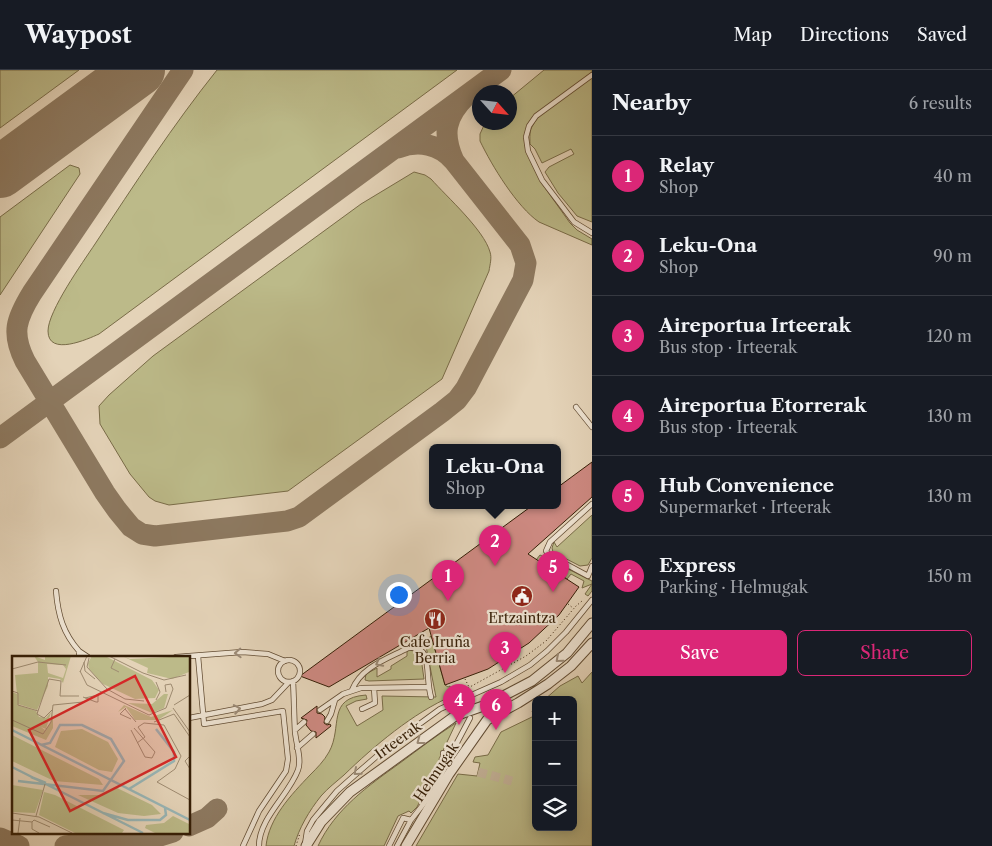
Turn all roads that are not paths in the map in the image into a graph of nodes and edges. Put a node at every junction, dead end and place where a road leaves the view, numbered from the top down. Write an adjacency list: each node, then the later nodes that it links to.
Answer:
1 (592, 75): 2 (lane)
2 (592, 233)
3 (576, 407): 4 (lane)
4 (592, 427)
5 (592, 504): 7 (lane)
6 (592, 566): 7 (lane)
7 (590, 577)
8 (56, 591): 12 (lane)
9 (592, 600): 42 (lane, one-way to 42)
10 (592, 624): 42 (street, Irteerak, one-way to 42)
11 (592, 643): 39 (street, Helmugak)
12 (79, 651): 13 (lane); 14 (lane)
13 (79, 656)
14 (86, 656)
15 (190, 656): 16 (lane)
16 (198, 656): 17 (lane, one-way to 16); 28 (lane)
17 (285, 661): 19 (lane); 20 (lane)
18 (306, 672): 19 (lane)
19 (299, 673): 20 (lane)
20 (291, 681): 28 (lane, one-way to 20); 33 (lane)
21 (428, 686): 22 (lane); 23 (lane, one-way to 23); 24 (lane)
22 (374, 688): 23 (lane); 26 (lane)
23 (352, 690): 25 (lane)
24 (431, 697)
25 (336, 698): 27 (lane); 31 (lane)
26 (362, 709)
27 (320, 710)
28 (204, 715): 29 (lane); 40 (lane)
29 (190, 718)
30 (470, 718): 37 (lane)
31 (327, 721)
32 (304, 722): 33 (lane)
33 (295, 730): 35 (lane)
34 (313, 734): 35 (lane)
35 (297, 748): 41 (lane)
36 (443, 753): 37 (lane)
37 (445, 766): 38 (lane)
38 (434, 789): 39 (lane); 39 (lane)
39 (415, 821): 43 (lane); 44 (lane); 45 (street, Helmugak)
40 (243, 846)
41 (259, 846)
42 (306, 846)
43 (389, 846)
44 (397, 846)
45 (406, 846)

